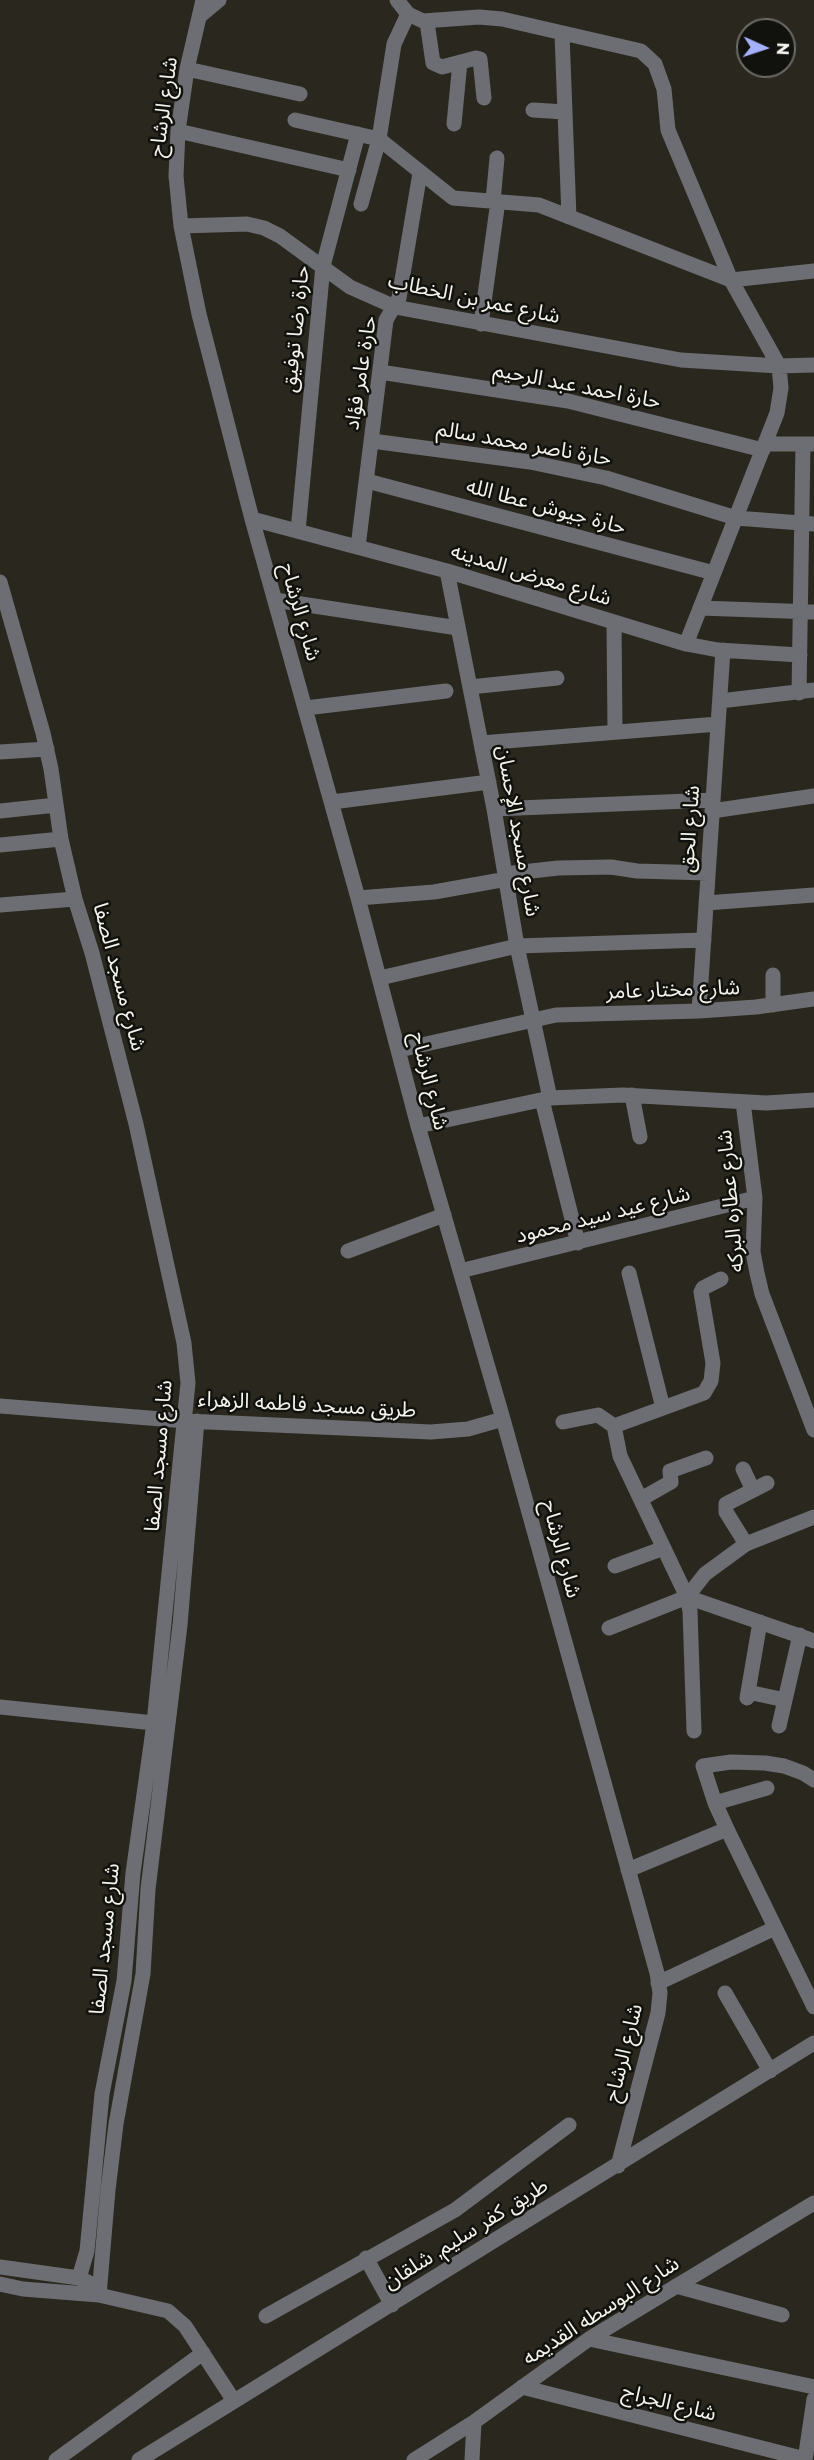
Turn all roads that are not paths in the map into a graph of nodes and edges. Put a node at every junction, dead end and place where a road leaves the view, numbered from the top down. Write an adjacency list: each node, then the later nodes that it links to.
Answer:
1 (219, 0): 3 (street)
2 (403, 5): 4 (street); 16 (street)
3 (202, 7): 7 (street, شارع الرشاح)
4 (427, 22): 5 (street); 6 (street)
5 (562, 34): 11 (street); 26 (street)
6 (460, 62): 9 (street); 13 (street)
7 (188, 69): 8 (street); 14 (street, شارع الرشاح)
8 (300, 94)
9 (484, 98)
10 (533, 110): 11 (street)
11 (565, 112): 22 (street)
12 (295, 120): 15 (street)
13 (454, 124)
14 (178, 131): 18 (street); 23 (street, شارع الرشاح)
15 (358, 134): 16 (street); 18 (street, حارة رضا توفيق)
16 (379, 139): 19 (street); 21 (street)
17 (497, 158): 20 (street)
18 (348, 170): 24 (street, حارة رضا توفيق)
19 (420, 173): 20 (street); 27 (street, حارة عامر فؤاد)
20 (496, 201): 22 (street); 28 (street)
21 (361, 204)
22 (569, 217): 26 (street)
23 (181, 226): 24 (street, شارع عمر بن الخطاب); 37 (street, شارع الرشاح)
24 (323, 266): 27 (street, شارع عمر بن الخطاب); 39 (street, حارة رضا توفيق)
25 (814, 272): 26 (street)
26 (731, 280): 30 (street)
27 (395, 307): 28 (street, شارع عمر بن الخطاب); 31 (street, حارة عامر فؤاد)
28 (482, 324): 30 (street, شارع عمر بن الخطاب)
29 (814, 365): 30 (street, شارع عمر بن الخطاب)
30 (779, 366): 34 (street)
31 (380, 372): 32 (street, حارة عامر فؤاد); 34 (street, حارة احمد عبد الرحيم)
32 (372, 441): 35 (street, حارة عامر فؤاد); 36 (street, حارة ناصر محمد سالم)
33 (808, 444): 34 (street, حارة احمد عبد الرحيم); 38 (street)
34 (764, 447): 36 (street)
35 (367, 481): 40 (street, حارة عامر فؤاد); 42 (street, حارة جيوش عطا الله)
36 (736, 518): 38 (street, حارة ناصر محمد سالم); 42 (street)
37 (252, 519): 39 (street, شارع معرض المدينه); 44 (street, شارع الرشاح)
38 (808, 524): 46 (street)
39 (298, 531): 40 (street, شارع معرض المدينه)
40 (358, 547): 41 (street, شارع معرض المدينه)
41 (447, 571): 47 (street, شارع معرض المدينه); 49 (street, شارع مسجد الإحسان)
42 (714, 573): 45 (street)
43 (0, 582): 48 (street, شارع مسجد الصفا)
44 (275, 600): 49 (street); 58 (street, شارع الرشاح)
45 (700, 608): 46 (street); 50 (street)
46 (807, 612): 52 (street)
47 (614, 622): 50 (street, شارع معرض المدينه); 60 (street)
48 (5, 623): 62 (street, شارع مسجد الصفا)
49 (458, 628): 54 (street, شارع مسجد الإحسان)
50 (686, 644): 51 (street, شارع معرض المدينه)
51 (723, 650): 52 (street, شارع معرض المدينه); 57 (street, شارع الحق)
52 (800, 655): 56 (street)
53 (557, 678): 54 (street)
54 (470, 687): 61 (street, شارع مسجد الإحسان)
55 (446, 691): 58 (street)
56 (807, 691): 57 (street)
57 (720, 701): 59 (street, شارع الحق)
58 (306, 708): 66 (street, شارع الرشاح)
59 (718, 724): 60 (street); 68 (street, شارع الحق)
60 (615, 732): 61 (street)
61 (482, 743): 64 (street, شارع مسجد الإحسان)
62 (47, 749): 63 (street); 67 (street, شارع مسجد الصفا)
63 (0, 752)
64 (489, 782): 66 (street); 69 (street, شارع مسجد الإحسان)
65 (814, 796): 68 (street)
66 (332, 802): 76 (street, شارع الرشاح)
67 (56, 805): 70 (street); 71 (street, شارع مسجد الصفا)
68 (713, 805): 69 (street); 73 (street, شارع الحق)
69 (494, 808): 74 (street, شارع مسجد الإحسان)
70 (0, 811)
71 (61, 839): 72 (street); 77 (street, شارع مسجد الصفا)
72 (0, 845)
73 (708, 873): 74 (street); 78 (street, شارع الحق)
74 (506, 877): 76 (street); 81 (street, شارع مسجد الإحسان)
75 (814, 895): 78 (street)
76 (358, 898): 83 (street, شارع الرشاح)
77 (75, 899): 79 (street); 106 (street, شارع مسجد الصفا)
78 (706, 903): 80 (street, شارع الحق)
79 (0, 905)
80 (704, 940): 81 (street); 86 (street, شارع الحق)
81 (517, 945): 83 (street); 87 (street, شارع مسجد الإحسان)
82 (773, 975): 85 (street)
83 (380, 978): 88 (street, شارع الرشاح)
84 (814, 999): 85 (street, شارع مختار عامر)
85 (773, 1005): 86 (street, شارع مختار عامر)
86 (699, 1011): 87 (street, شارع مختار عامر)
87 (533, 1018): 88 (street, شارع مختار عامر); 90 (street, شارع مسجد الإحسان)
88 (399, 1050): 93 (street, شارع الرشاح)
89 (632, 1095): 90 (street); 92 (street); 94 (street)
90 (546, 1099): 93 (street); 97 (street, شارع مسجد الإحسان)
91 (814, 1100): 92 (street)
92 (743, 1102): 95 (street, شارع عطاره البركه)
93 (418, 1126): 96 (street, شارع الرشاح)
94 (640, 1137)
95 (755, 1198): 97 (street, شارع عيد سيد محمود); 104 (street, شارع عطاره البركه)
96 (444, 1215): 98 (street); 99 (street, شارع الرشاح)
97 (578, 1243): 99 (street, شارع عيد سيد محمود)
98 (348, 1251)
99 (460, 1271): 105 (street, شارع الرشاح)
100 (629, 1274): 103 (street)
101 (721, 1279): 103 (street)
102 (0, 1406): 106 (street, طريق مسجد فاطمه الزهراء)
103 (663, 1408): 108 (street)
104 (811, 1413): 109 (street, شارع عطاره البركه)
105 (503, 1419): 106 (street, طريق مسجد فاطمه الزهراء); 132 (street, شارع الرشاح)
106 (191, 1421): 125 (street, شارع مسجد الصفا); 147 (street, شارع مسجد الصفا)
107 (563, 1422): 108 (street)
108 (614, 1426): 114 (street)
109 (814, 1430)
110 (706, 1458): 114 (street)
111 (742, 1469): 113 (street)
112 (767, 1483): 113 (street)
113 (753, 1490): 116 (street)
114 (641, 1499): 117 (street)
115 (814, 1516): 116 (street)
116 (746, 1544): 119 (street)
117 (664, 1548): 118 (street); 119 (street)
118 (615, 1566)
119 (687, 1597): 120 (street); 121 (street); 127 (street)
120 (760, 1622): 122 (street); 123 (street)
121 (609, 1628)
122 (807, 1638): 123 (street)
123 (785, 1700): 126 (street)
124 (0, 1707): 125 (street)
125 (154, 1723): 144 (street, شارع مسجد الصفا)
126 (779, 1726)
127 (694, 1731)
128 (814, 1780): 130 (street)
129 (767, 1788): 130 (street)
130 (715, 1803): 131 (street)
131 (727, 1830): 132 (street); 133 (street)
132 (628, 1870): 134 (street, شارع الرشاح)
133 (775, 1928): 134 (street); 136 (street)
134 (658, 1983): 140 (street, شارع الرشاح)
135 (725, 1993): 138 (street)
136 (814, 2007)
137 (814, 2043): 138 (street, طريق كفر سليم, شلقان)
138 (770, 2071): 140 (street, طريق كفر سليم, شلقان)
139 (569, 2125): 142 (street)
140 (618, 2166): 148 (street, طريق كفر سليم, شلقان)
141 (814, 2203): 146 (street, شارع البوسطه القديمه)
142 (366, 2258): 148 (street); 150 (street)
143 (0, 2267): 144 (street)
144 (79, 2278): 147 (street)
145 (0, 2284): 147 (street)
146 (676, 2286): 149 (street); 151 (street, شارع البوسطه القديمه)
147 (99, 2295): 152 (street)
148 (392, 2305): 155 (street, طريق كفر سليم, شلقان)
149 (782, 2315)
150 (266, 2316)
151 (589, 2339): 153 (street, شارع البوسطه القديمه); 154 (street)
152 (203, 2354): 155 (street); 159 (street)
153 (522, 2387): 157 (street, شارع البوسطه القديمه); 158 (street, شارع الجراج)
154 (814, 2387)
155 (234, 2401): 160 (street, طريق كفر سليم, شلقان)
156 (813, 2409): 158 (street)
157 (474, 2422): 161 (street, شارع البوسطه القديمه); 162 (street)
158 (808, 2456)
159 (56, 2460)
160 (139, 2460)
161 (414, 2460)
162 (472, 2460)

